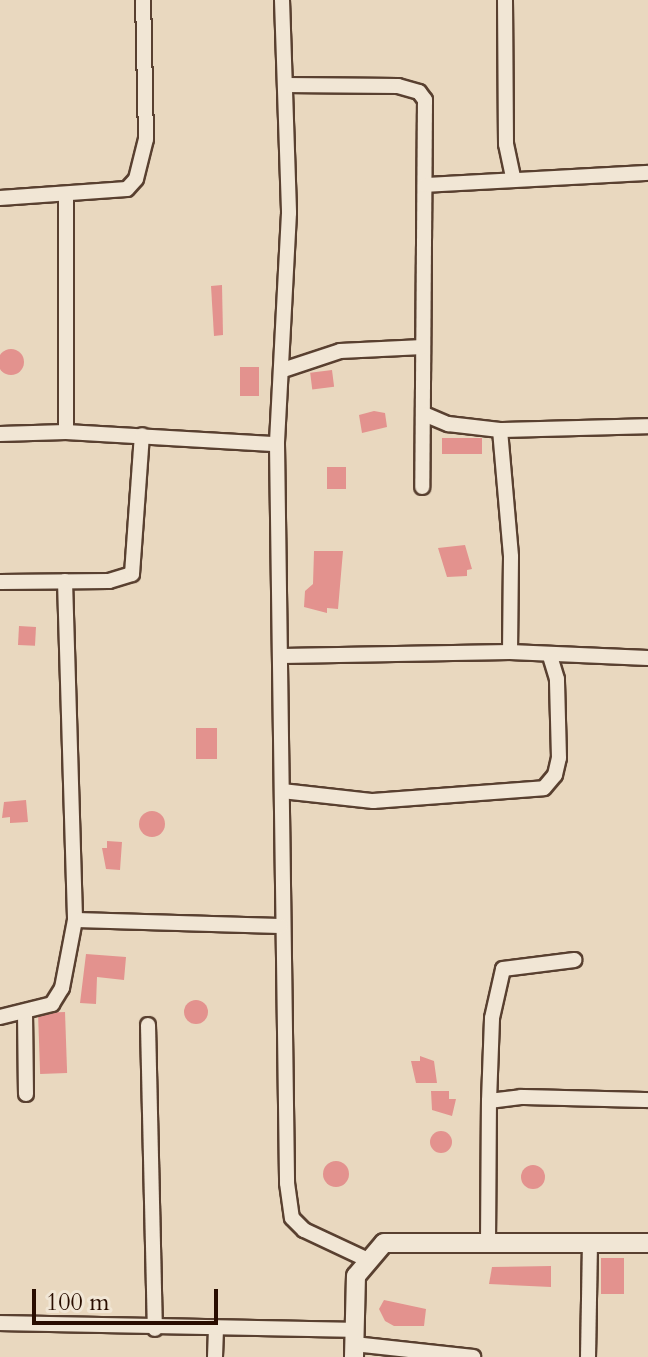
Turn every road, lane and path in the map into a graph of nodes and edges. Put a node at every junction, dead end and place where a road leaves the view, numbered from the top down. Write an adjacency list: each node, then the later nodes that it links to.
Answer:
1 (143, 0): 8 (street)
2 (282, 0): 4 (street)
3 (505, 0): 6 (street)
4 (285, 85): 7 (street); 11 (street)
5 (648, 173): 6 (street)
6 (513, 177): 7 (street)
7 (425, 185): 10 (street)
8 (66, 197): 9 (street); 15 (street)
9 (0, 198)
10 (423, 347): 11 (street); 12 (street)
11 (283, 370): 18 (street)
12 (424, 414): 14 (street); 19 (street)
13 (648, 426): 14 (street)
14 (500, 430): 22 (street)
15 (66, 432): 16 (street); 17 (street)
16 (0, 434)
17 (142, 435): 18 (street); 20 (street)
18 (277, 444): 23 (street)
19 (422, 487)
20 (65, 581): 21 (street); 27 (street)
21 (0, 582)
22 (510, 652): 23 (street); 24 (street)
23 (282, 656): 26 (street)
24 (550, 656): 25 (street); 26 (street)
25 (648, 658)
26 (282, 791): 28 (street)
27 (75, 920): 28 (street); 30 (street)
28 (281, 926): 39 (street)
29 (574, 960): 35 (street)
30 (25, 1013): 31 (street); 33 (street)
31 (0, 1017)
32 (148, 1025): 41 (street)
33 (26, 1094)
34 (648, 1100): 35 (street)
35 (489, 1101): 36 (street)
36 (488, 1242): 37 (street); 39 (street)
37 (590, 1243): 38 (street); 46 (street)
38 (648, 1243)
39 (366, 1259): 43 (street)
40 (0, 1323): 41 (street)
41 (155, 1329): 42 (street)
42 (216, 1330): 43 (street); 44 (street)
43 (354, 1344): 45 (street)
44 (215, 1357)
45 (473, 1357)
46 (588, 1357)

